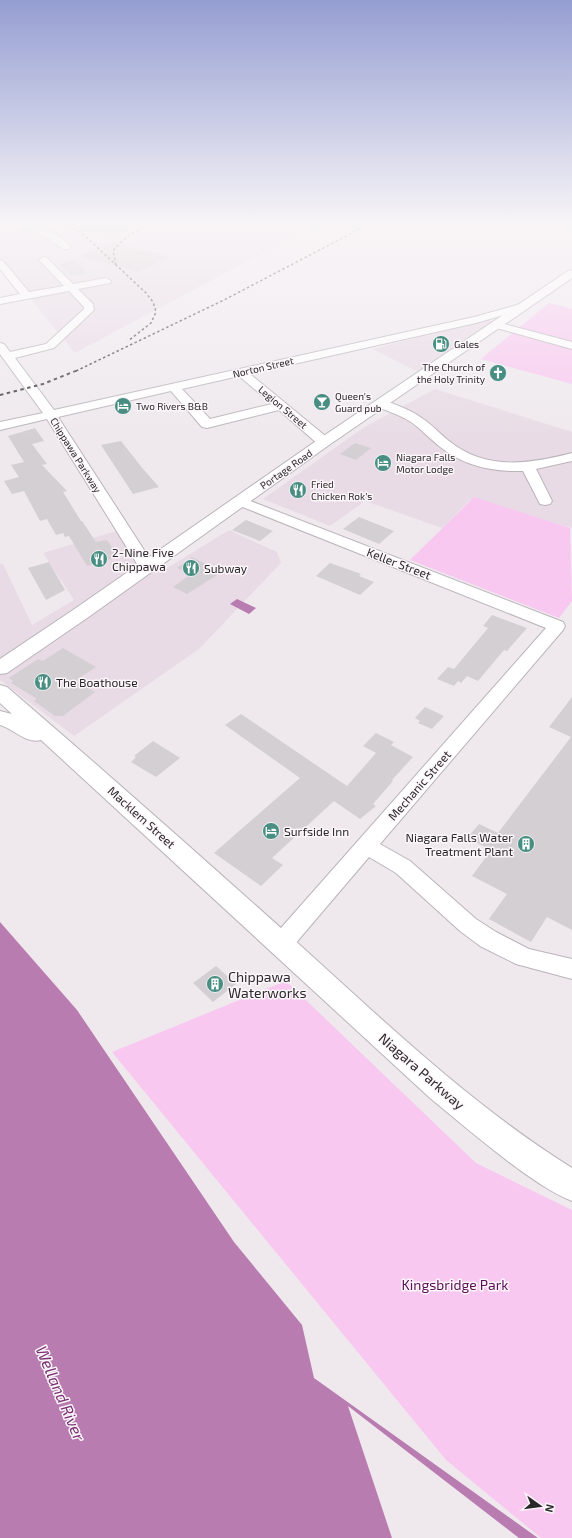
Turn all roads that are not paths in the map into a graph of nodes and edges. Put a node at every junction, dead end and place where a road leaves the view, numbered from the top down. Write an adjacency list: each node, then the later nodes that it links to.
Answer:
1 (34, 295): 4 (street)
2 (78, 295): 10 (street)
3 (540, 295): 6 (main road, Portage Road)
4 (27, 296): 5 (street)
5 (0, 301)
6 (524, 306): 7 (street, Norton Street); 8 (main road, Portage Road)
7 (476, 320): 8 (main road); 11 (street, Norton Street)
8 (496, 326): 9 (street); 13 (main road, Portage Road)
9 (572, 346)
10 (4, 351): 15 (street, Chippawa Parkway)
11 (241, 372): 12 (street, Norton Street); 14 (street, Legion Street)
12 (174, 387): 14 (street); 15 (street, Norton Street)
13 (381, 404): 17 (main road, Portage Road); 19 (street)
14 (281, 406): 17 (street, Legion Street)
15 (50, 414): 16 (street, Norton Street); 22 (street, Chippawa Parkway)
16 (0, 426)
17 (324, 442): 20 (main road, Portage Road)
18 (572, 457): 19 (street)
19 (528, 467): 21 (street)
20 (240, 501): 22 (main road, Portage Road); 23 (street, Keller Street)
21 (545, 501)
22 (147, 567): 24 (main road, Portage Road)
23 (557, 626): 28 (street, Mechanic Street)
24 (0, 668)
25 (0, 692): 27 (main road, Macklem Street)
26 (0, 718): 27 (main road)
27 (79, 760): 29 (main road, Macklem Street)
28 (366, 846): 29 (street, Mechanic Street); 30 (street)
29 (281, 944): 31 (main road, Niagara Parkway)
30 (572, 969)
31 (572, 1186)

